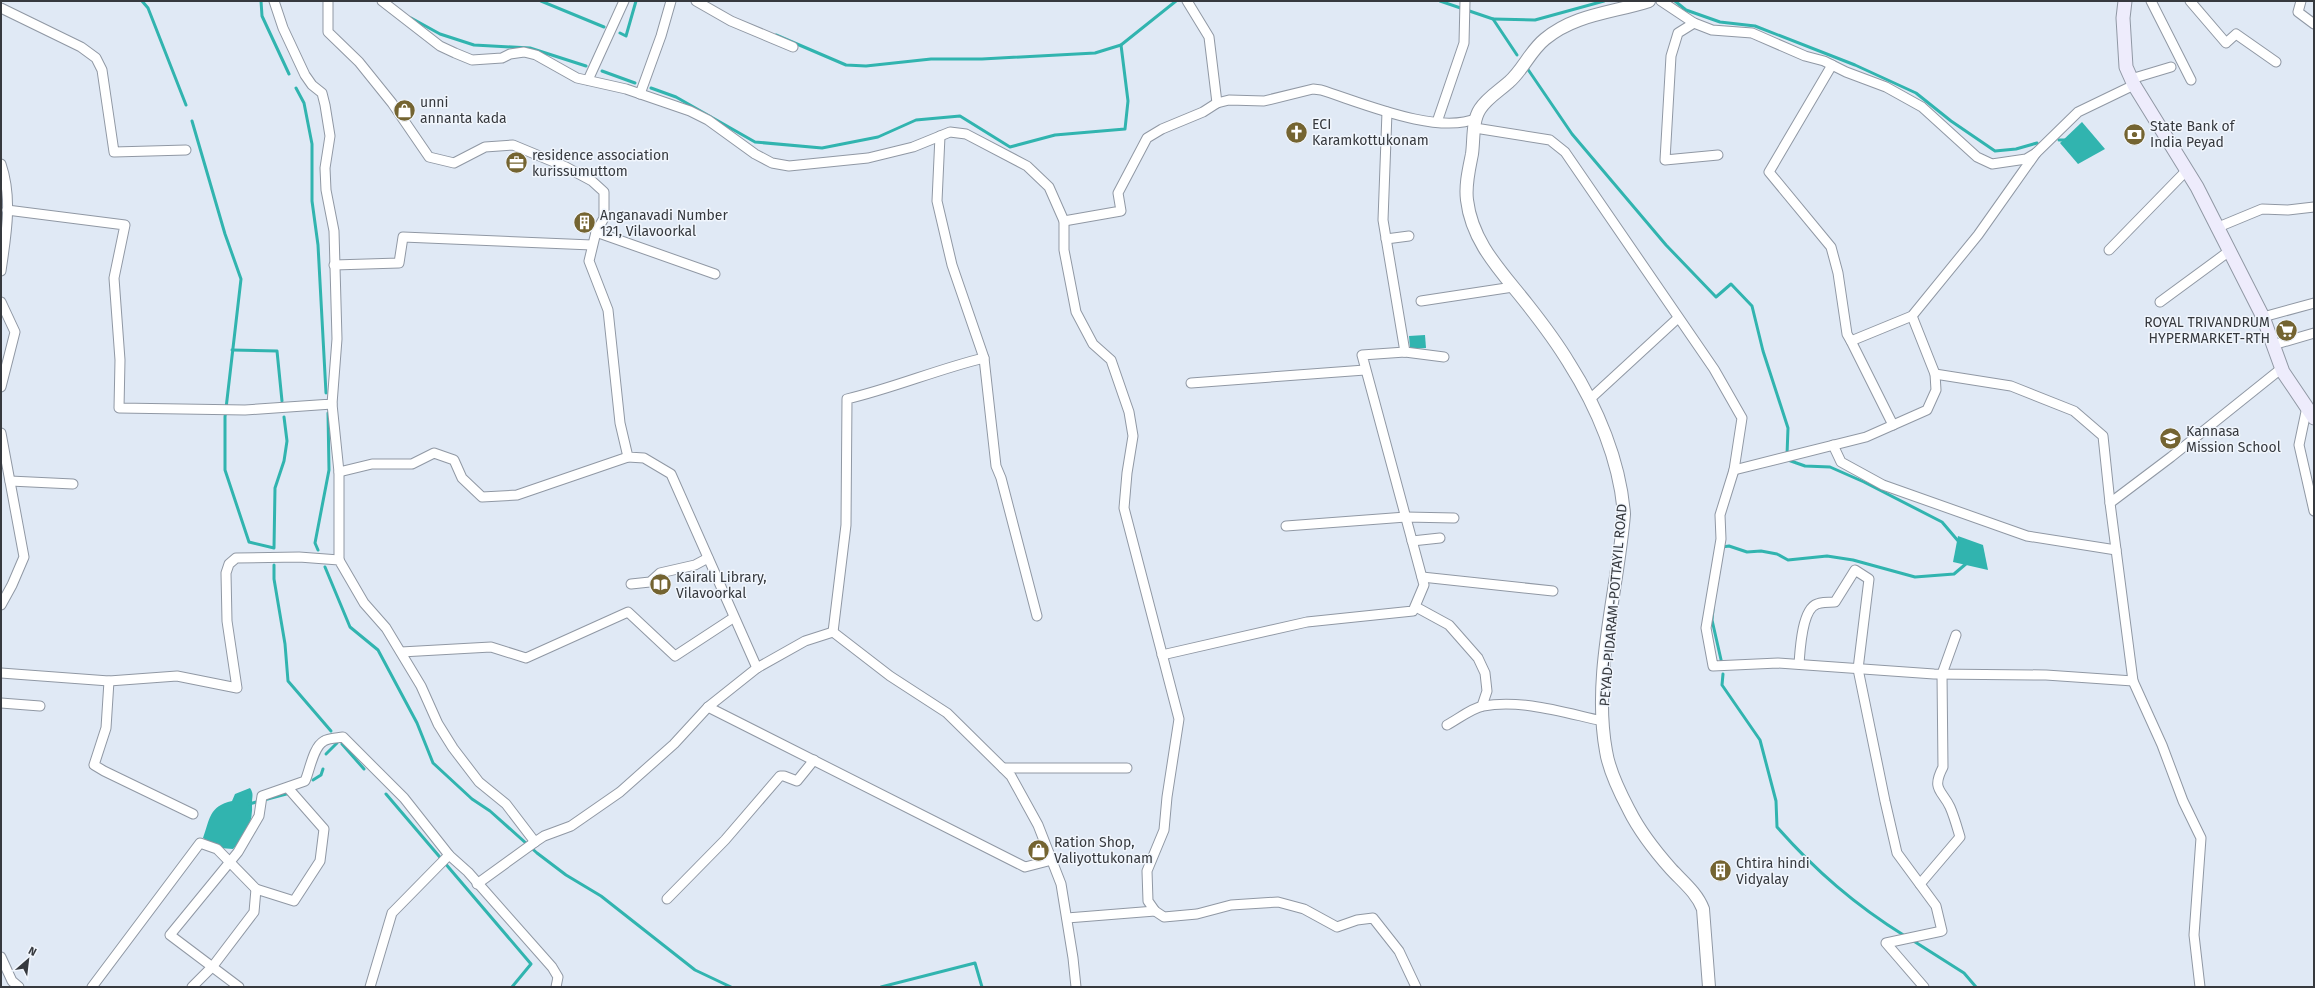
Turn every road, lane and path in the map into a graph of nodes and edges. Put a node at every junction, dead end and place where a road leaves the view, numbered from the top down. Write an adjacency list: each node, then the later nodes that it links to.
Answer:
1 (274, 1): 46 (street)
2 (328, 1): 40 (street)
3 (382, 1): 22 (street)
4 (624, 1): 22 (street)
5 (670, 1): 25 (street)
6 (696, 1): 18 (street)
7 (1188, 1): 26 (street)
8 (1649, 1): 29 (street, PEYAD-PIDARAM-POTTAYIL ROAD)
9 (1661, 1): 16 (street)
10 (2151, 1): 23 (street)
11 (2190, 1): 19 (street)
12 (2301, 1): 17 (street)
13 (2121, 2): 24 (main road)
14 (1465, 3): 28 (street)
15 (1, 8): 31 (street)
16 (1694, 23): 20 (street); 33 (street)
17 (2314, 24)
18 (793, 47)
19 (2276, 62)
20 (1832, 65): 32 (street); 58 (street)
21 (2171, 67): 24 (street)
22 (588, 80): 25 (street)
23 (2190, 80)
24 (2133, 82): 32 (street); 35 (main road)
25 (640, 94): 30 (street)
26 (1217, 103): 27 (street); 38 (street)
27 (1387, 112): 28 (street); 42 (street)
28 (1437, 122): 29 (street)
29 (1476, 123): 49 (street, PEYAD-PIDARAM-POTTAYIL ROAD); 56 (street)
30 (940, 136): 38 (street); 62 (street)
31 (186, 150)
32 (2036, 153): 54 (street)
33 (1718, 155)
34 (1, 164): 37 (street)
35 (2186, 171): 39 (main road); 44 (street)
36 (2314, 207): 39 (street)
37 (7, 210): 47 (street); 69 (street)
38 (1064, 221): 99 (street)
39 (2216, 228): 45 (main road)
40 (596, 232): 43 (street); 48 (street)
41 (1409, 236): 42 (street)
42 (1386, 238): 60 (street)
43 (592, 245): 46 (street); 74 (street)
44 (2109, 250)
45 (2228, 252): 52 (street); 55 (main road)
46 (334, 265): 69 (street)
47 (1, 271)
48 (715, 274)
49 (1513, 287): 50 (street); 68 (street, PEYAD-PIDARAM-POTTAYIL ROAD)
50 (1421, 301)
51 (1, 302): 67 (street)
52 (2160, 302)
53 (2314, 303): 55 (street)
54 (1912, 316): 58 (street); 65 (street)
55 (2263, 317): 59 (main road)
56 (1678, 318): 68 (street); 75 (street)
57 (2314, 333): 59 (street)
58 (1851, 342): 71 (street)
59 (2273, 345): 63 (main road)
60 (1405, 352): 61 (street); 64 (street)
61 (1444, 357)
62 (984, 358): 94 (street); 96 (street)
63 (2282, 368): 70 (main road); 79 (street)
64 (1365, 370): 66 (street); 81 (street)
65 (1935, 374): 71 (street); 79 (street)
66 (1191, 383)
67 (1, 387)
68 (1590, 399): 111 (street, PEYAD-PIDARAM-POTTAYIL ROAD)
69 (332, 404): 76 (street)
70 (2310, 408): 80 (street)
71 (1893, 425): 73 (street)
72 (1, 433): 77 (street)
73 (1833, 445): 75 (street); 86 (street)
74 (628, 457): 76 (street); 87 (street)
75 (1734, 470): 100 (street)
76 (339, 472): 88 (street)
77 (10, 481): 78 (street); 92 (street)
78 (73, 484)
79 (2110, 503): 86 (street)
80 (2314, 511)
81 (1406, 517): 82 (street); 83 (street); 85 (street)
82 (1454, 518)
83 (1286, 526)
84 (1440, 538): 85 (street)
85 (1412, 541): 89 (street)
86 (2116, 550): 106 (street)
87 (708, 558): 90 (street); 95 (street)
88 (338, 560): 98 (street); 105 (street)
89 (1422, 577): 91 (street); 93 (street)
90 (631, 584)
91 (1553, 591)
92 (1, 605)
93 (1416, 607): 99 (street); 109 (street)
94 (1037, 616)
95 (733, 618): 98 (street); 101 (street)
96 (833, 632): 101 (street); 114 (street)
97 (1956, 635): 104 (street)
98 (401, 652): 118 (street)
99 (1162, 655): 126 (street)
100 (1798, 664): 102 (street); 102 (street)
101 (757, 668): 110 (street)
102 (1858, 668): 104 (street); 123 (street)
103 (1, 673): 105 (street)
104 (1942, 674): 106 (street); 123 (street)
105 (109, 681): 117 (street)
106 (2133, 681): 140 (street)
107 (1, 703): 108 (street)
108 (40, 706)
109 (1482, 706): 111 (street); 112 (street)
110 (708, 707): 113 (street); 118 (street)
111 (1603, 721): 138 (street, PEYAD-PIDARAM-POTTAYIL ROAD)
112 (1447, 725)
113 (814, 760): 120 (street); 125 (street)
114 (1003, 768): 115 (street); 120 (street)
115 (1127, 768)
116 (288, 788): 119 (street); 121 (street); 124 (street)
117 (193, 814)
118 (535, 842): 122 (street)
119 (445, 860): 122 (street); 134 (street)
120 (1052, 860): 127 (street)
121 (230, 861): 124 (street); 129 (street); 131 (street)
122 (477, 884): 135 (street)
123 (1920, 884): 139 (street)
124 (256, 889): 129 (street)
125 (667, 899)
126 (1155, 911): 127 (street); 137 (street)
127 (1067, 918): 136 (street)
128 (1, 957): 130 (street)
129 (213, 966): 132 (street); 133 (street)
130 (19, 987)
131 (92, 987)
132 (192, 987)
133 (239, 987)
134 (370, 987)
135 (556, 987)
136 (1076, 987)
137 (1416, 987)
138 (1709, 987)
139 (1924, 987)
140 (2200, 987)

